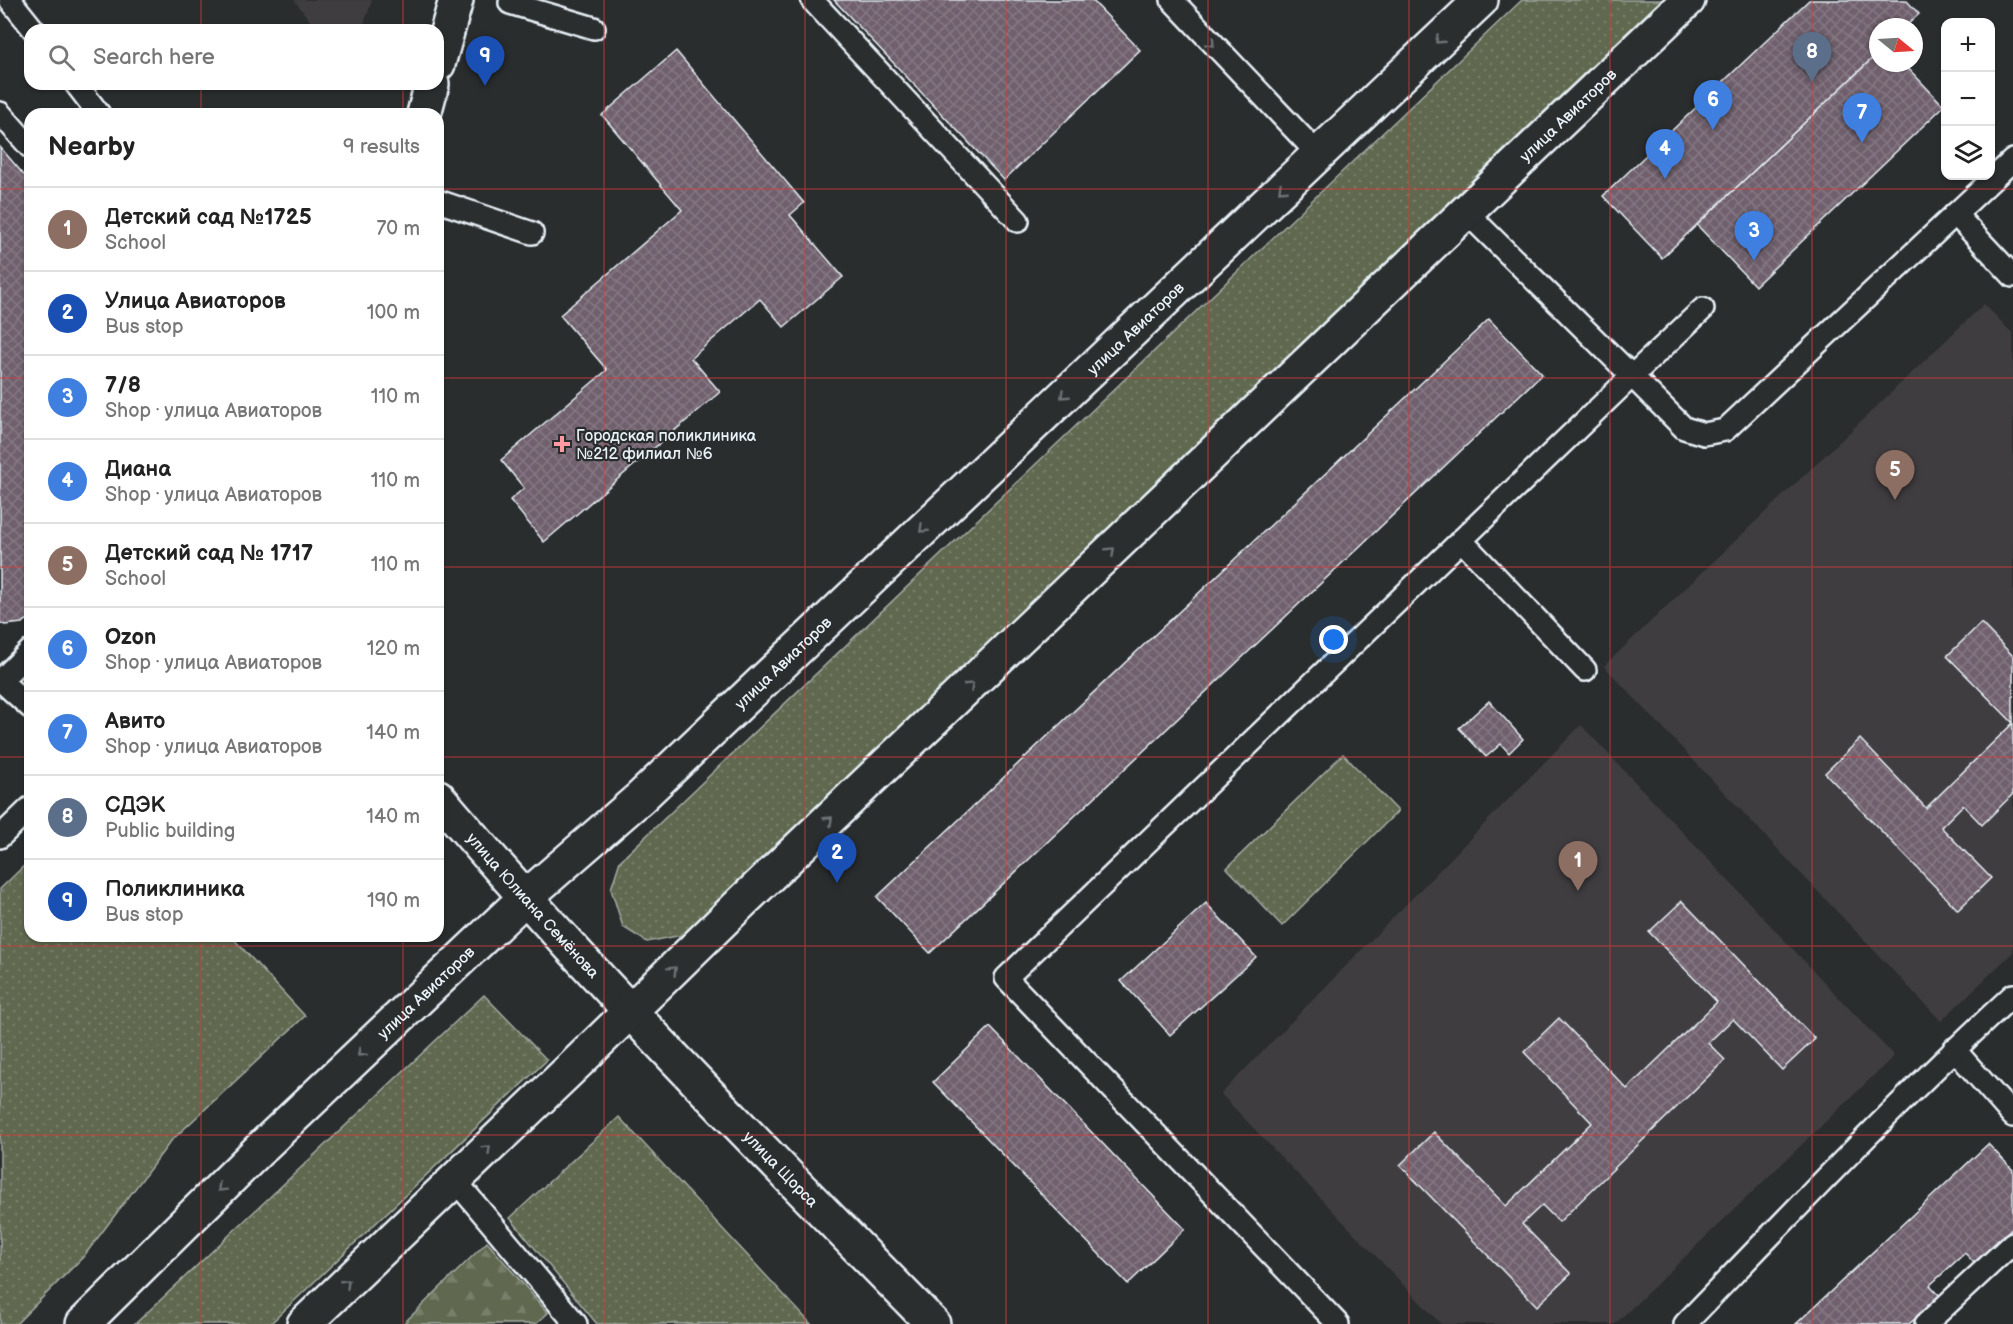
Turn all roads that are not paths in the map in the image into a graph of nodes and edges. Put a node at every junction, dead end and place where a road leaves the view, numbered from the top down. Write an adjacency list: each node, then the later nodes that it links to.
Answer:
1 (10, 0): 8 (lane)
2 (456, 0): 10 (street)
3 (812, 0): 22 (lane)
4 (1172, 0): 17 (lane, one-way to 17)
5 (1481, 0): 17 (street, улица Авиаторов, one-way to 17)
6 (1688, 0): 20 (street, улица Авиаторов)
7 (510, 3): 9 (lane)
8 (29, 24)
9 (594, 28)
10 (444, 43)
11 (81, 90): 13 (lane)
12 (430, 90): 14 (street)
13 (94, 108)
14 (426, 108)
15 (0, 113): 16 (lane)
16 (24, 140)
17 (1318, 154): 35 (street, улица Авиаторов, one-way to 35)
18 (2013, 160): 21 (lane)
19 (444, 203): 23 (lane)
20 (1466, 212): 26 (lane); 37 (street, улица Авиаторов, one-way to 20)
21 (1955, 214): 24 (lane); 26 (lane)
22 (1018, 221)
23 (532, 233)
24 (2013, 276)
25 (1702, 309): 26 (lane)
26 (1632, 376): 27 (lane)
27 (1461, 540): 29 (lane); 46 (lane)
28 (24, 657): 30 (lane)
29 (1585, 670)
30 (0, 680): 31 (lane)
31 (24, 702)
32 (444, 804): 35 (street, улица Юлиана Семёнова)
33 (24, 814): 34 (lane)
34 (0, 837)
35 (526, 897): 37 (street, улица Юлиана Семёнова); 42 (street, улица Авиаторов, one-way to 42)
36 (2013, 995): 38 (lane)
37 (632, 1011): 40 (street, улица Авиаторов, one-way to 37); 45 (street, улица Щорса)
38 (1954, 1049): 39 (lane); 47 (lane)
39 (2013, 1116)
40 (454, 1179): 43 (street, улица Авиаторов, one-way to 40); 44 (lane)
41 (2013, 1243): 48 (lane)
42 (83, 1324)
43 (303, 1324)
44 (576, 1324)
45 (933, 1324)
46 (1338, 1324)
47 (1686, 1324)
48 (1926, 1324)

